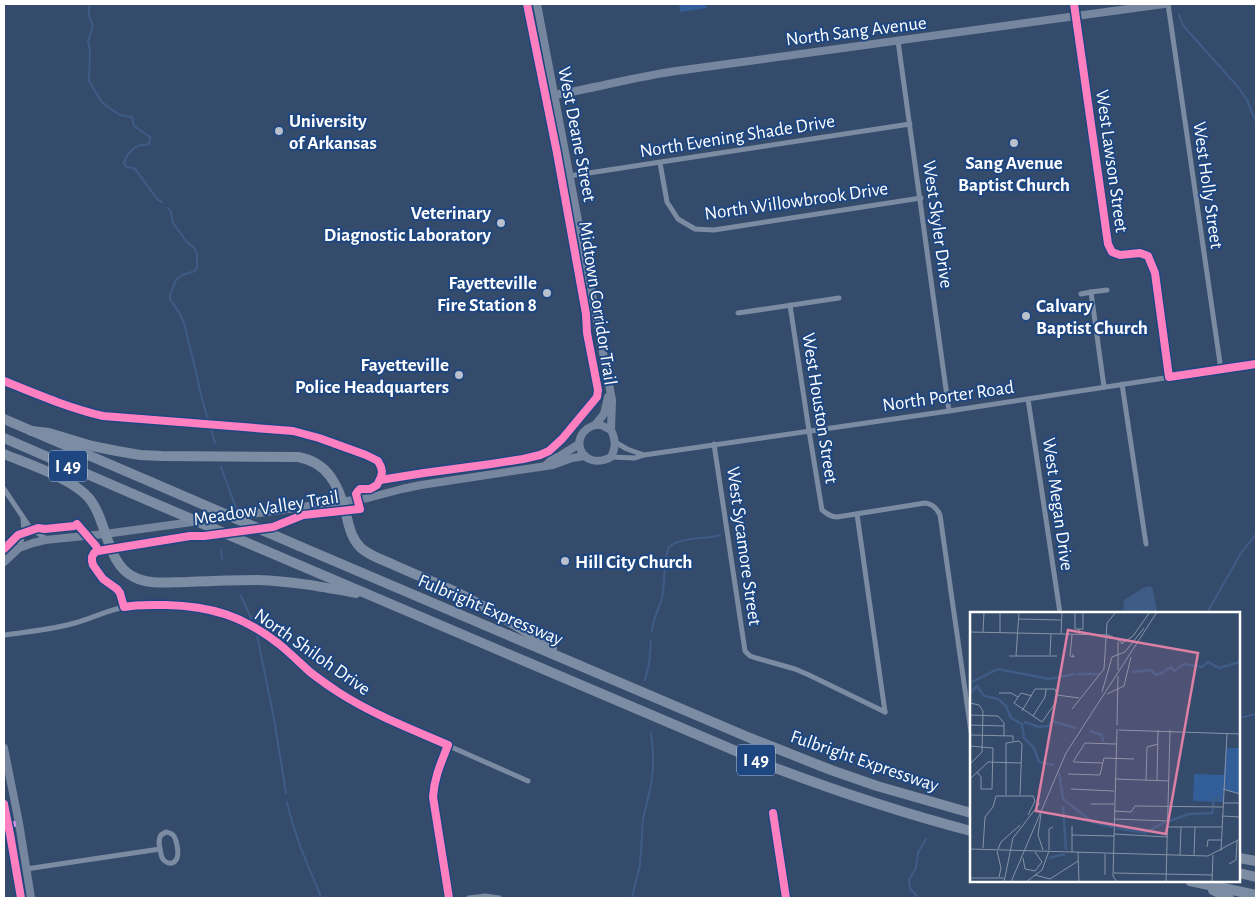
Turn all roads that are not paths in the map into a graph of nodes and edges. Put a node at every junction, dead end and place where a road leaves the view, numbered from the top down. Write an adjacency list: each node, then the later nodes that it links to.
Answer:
1 (537, 4): 7 (street, West Deane Street)
2 (1074, 4): 5 (street, West Lawson Street)
3 (1164, 4): 5 (street, North Sang Avenue)
4 (1168, 4): 19 (street, West Holly Street)
5 (1076, 17): 6 (street, North Sang Avenue); 20 (street, West Lawson Street)
6 (898, 41): 7 (street, North Sang Avenue); 8 (street, West Skyler Drive)
7 (554, 95): 10 (street, West Deane Street)
8 (910, 124): 9 (street, North Evening Shade Drive); 11 (street, West Skyler Drive)
9 (660, 163): 10 (street, North Evening Shade Drive); 11 (street, North Willowbrook Drive)
10 (569, 176): 22 (street, West Deane Street)
11 (921, 198): 25 (street, West Skyler Drive)
12 (1107, 290): 13 (street)
13 (1091, 292): 14 (street); 23 (street)
14 (1081, 294)
15 (839, 298): 16 (street)
16 (790, 305): 17 (street); 30 (street, West Houston Street)
17 (738, 313)
18 (1256, 364): 19 (street, North Porter Road)
19 (1220, 370): 20 (street, North Porter Road)
20 (1169, 377): 21 (street, North Porter Road)
21 (1122, 384): 23 (street, North Porter Road); 46 (street)
22 (610, 387): 27 (street, West Deane Street); 28 (street, West Deane Street)
23 (1104, 387): 24 (street, North Porter Road)
24 (1028, 399): 25 (street, North Porter Road); 50 (street, West Megan Drive)
25 (949, 411): 30 (street, North Porter Road)
26 (4, 419): 29 (highway, Fulbright Expressway / I 49)
27 (595, 425): 28 (street); 33 (street)
28 (611, 430): 32 (street)
29 (31, 431): 41 (highway); 52 (highway, Fulbright Expressway / I 49, bridge)
30 (809, 431): 34 (street, North Porter Road); 42 (street, West Houston Street)
31 (4, 438): 49 (highway, Fulbright Expressway / I 49, bridge)
32 (615, 442): 36 (street); 38 (street)
33 (579, 444): 37 (street); 39 (street)
34 (714, 444): 36 (street, North Porter Road); 42 (street, West Sycamore Street)
35 (4, 454): 44 (highway)
36 (644, 455): 38 (street, North Porter Road)
37 (585, 456): 38 (street); 39 (street)
38 (611, 456)
39 (546, 465): 41 (street)
40 (4, 489): 43 (street)
41 (342, 502): 44 (street); 52 (highway)
42 (857, 514): 53 (street)
43 (23, 518): 45 (street); 47 (street)
44 (105, 534): 45 (street); 49 (highway)
45 (48, 540): 47 (street)
46 (1146, 544)
47 (18, 548): 48 (street)
48 (4, 562)
49 (376, 598): 61 (highway, Fulbright Expressway / I 49)
50 (1060, 612)
51 (4, 635): 55 (street, North Shiloh Drive)
52 (580, 666): 58 (highway, Fulbright Expressway / I 49)
53 (969, 696): 54 (street)
54 (970, 714)
55 (448, 746): 57 (street, North Shiloh Drive); 71 (street)
56 (4, 748): 59 (street)
57 (528, 781)
58 (970, 812)
59 (18, 824): 60 (street); 65 (street)
60 (4, 826)
61 (970, 831)
62 (160, 848): 62 (street); 65 (street)
63 (1240, 858): 64 (highway)
64 (1256, 860)
65 (26, 869): 70 (street)
66 (1240, 873): 67 (highway)
67 (1256, 877)
68 (1196, 882): 69 (highway); 74 (highway)
69 (1256, 896)
70 (31, 898)
71 (448, 898)
72 (469, 898): 73 (street)
73 (499, 898)
74 (1229, 898)

